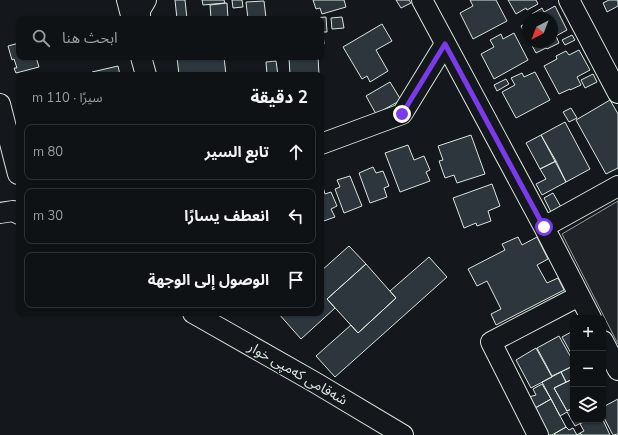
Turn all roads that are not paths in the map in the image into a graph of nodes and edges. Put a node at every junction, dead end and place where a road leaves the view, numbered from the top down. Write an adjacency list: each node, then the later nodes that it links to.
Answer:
1 (127, 0): 5 (street)
2 (146, 0): 6 (street)
3 (422, 0): 7 (street)
4 (573, 1): 8 (street)
5 (131, 16)
6 (140, 16)
7 (445, 44): 10 (street); 15 (street)
8 (618, 93)
9 (0, 104): 11 (street)
10 (324, 143)
11 (16, 166)
12 (618, 186): 15 (street)
13 (16, 212): 14 (street)
14 (0, 213)
15 (544, 227): 16 (street)
16 (579, 296): 17 (street); 22 (street)
17 (589, 315)
18 (200, 316): 21 (street, شەقامی کەمپی خوار)
19 (606, 347): 20 (street)
20 (618, 370)
21 (404, 435)
22 (538, 435)

